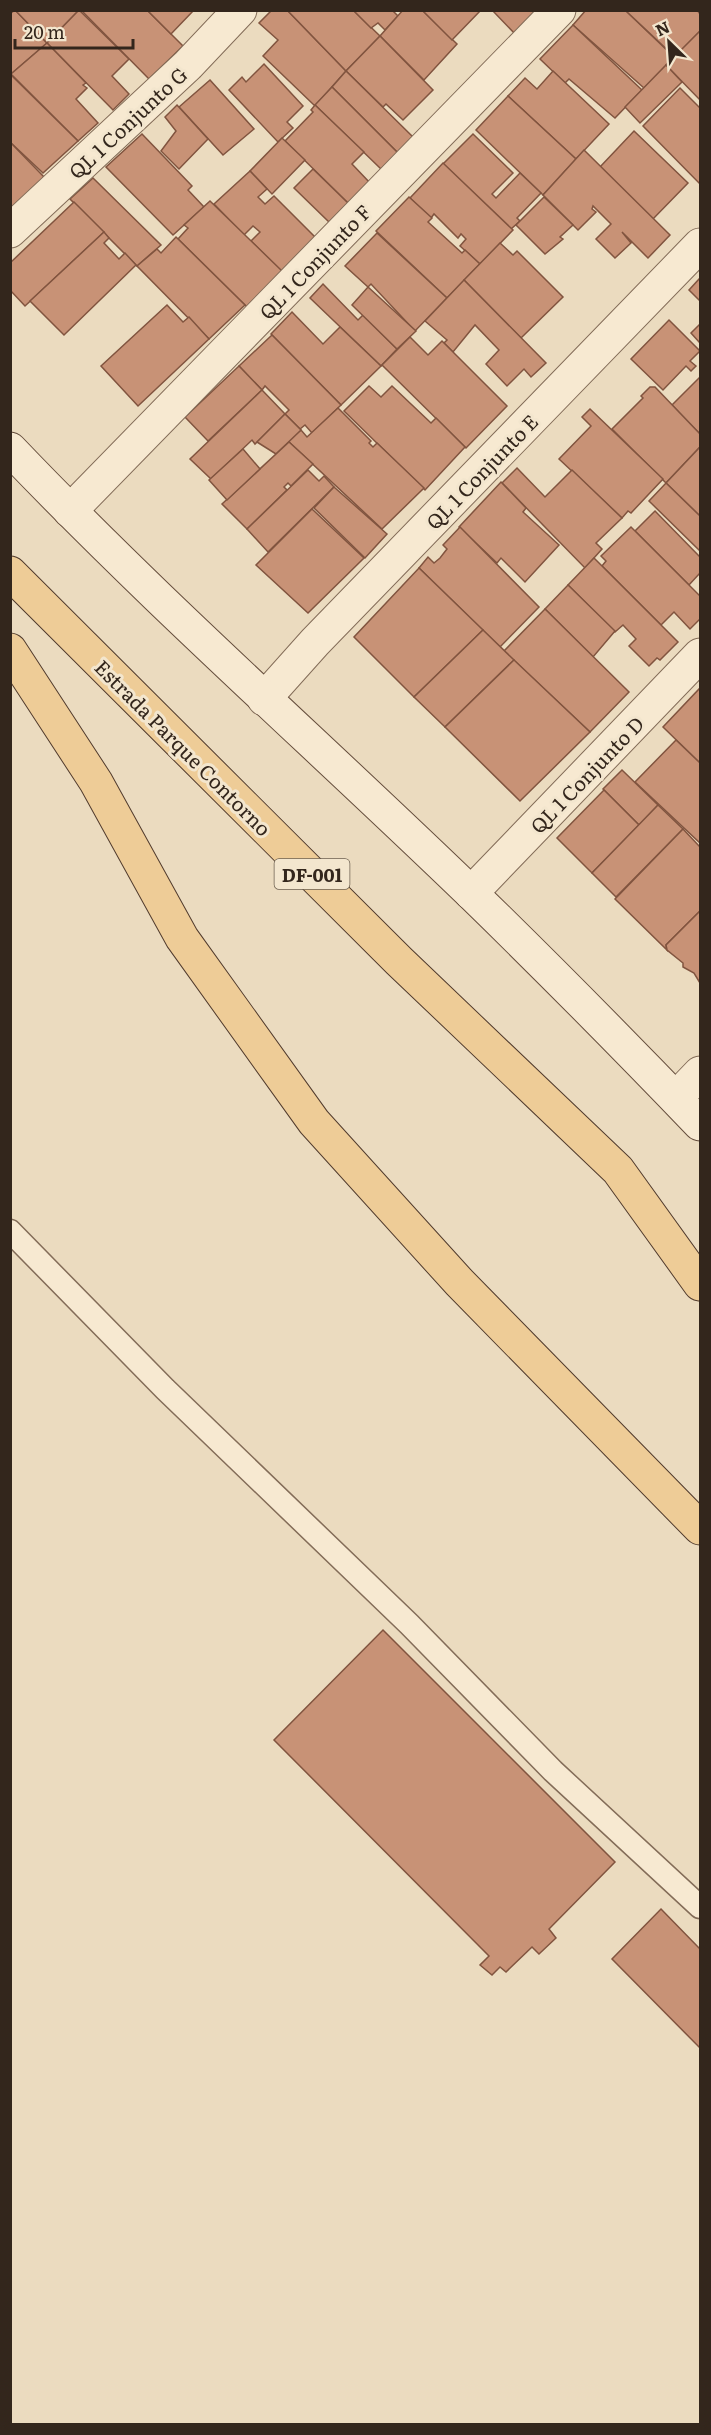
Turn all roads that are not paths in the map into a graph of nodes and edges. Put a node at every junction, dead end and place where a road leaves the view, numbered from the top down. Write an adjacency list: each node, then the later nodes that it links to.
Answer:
1 (240, 10): 3 (street, QL 1 Conjunto G)
2 (559, 10): 6 (street, QL 1 Conjunto F)
3 (10, 231)
4 (700, 245): 10 (street, QL 1 Conjunto E)
5 (10, 449): 6 (street)
6 (70, 512): 10 (street)
7 (10, 573): 16 (main road, Estrada Parque Contorno / DF-001)
8 (10, 650): 17 (main road)
9 (700, 655): 11 (street, QL 1 Conjunto D)
10 (264, 699): 11 (street)
11 (471, 893): 13 (street)
12 (700, 1073): 13 (street)
13 (676, 1098): 14 (street)
14 (700, 1124)
15 (10, 1232): 18 (lane)
16 (700, 1284)
17 (700, 1528)
18 (700, 1906)

